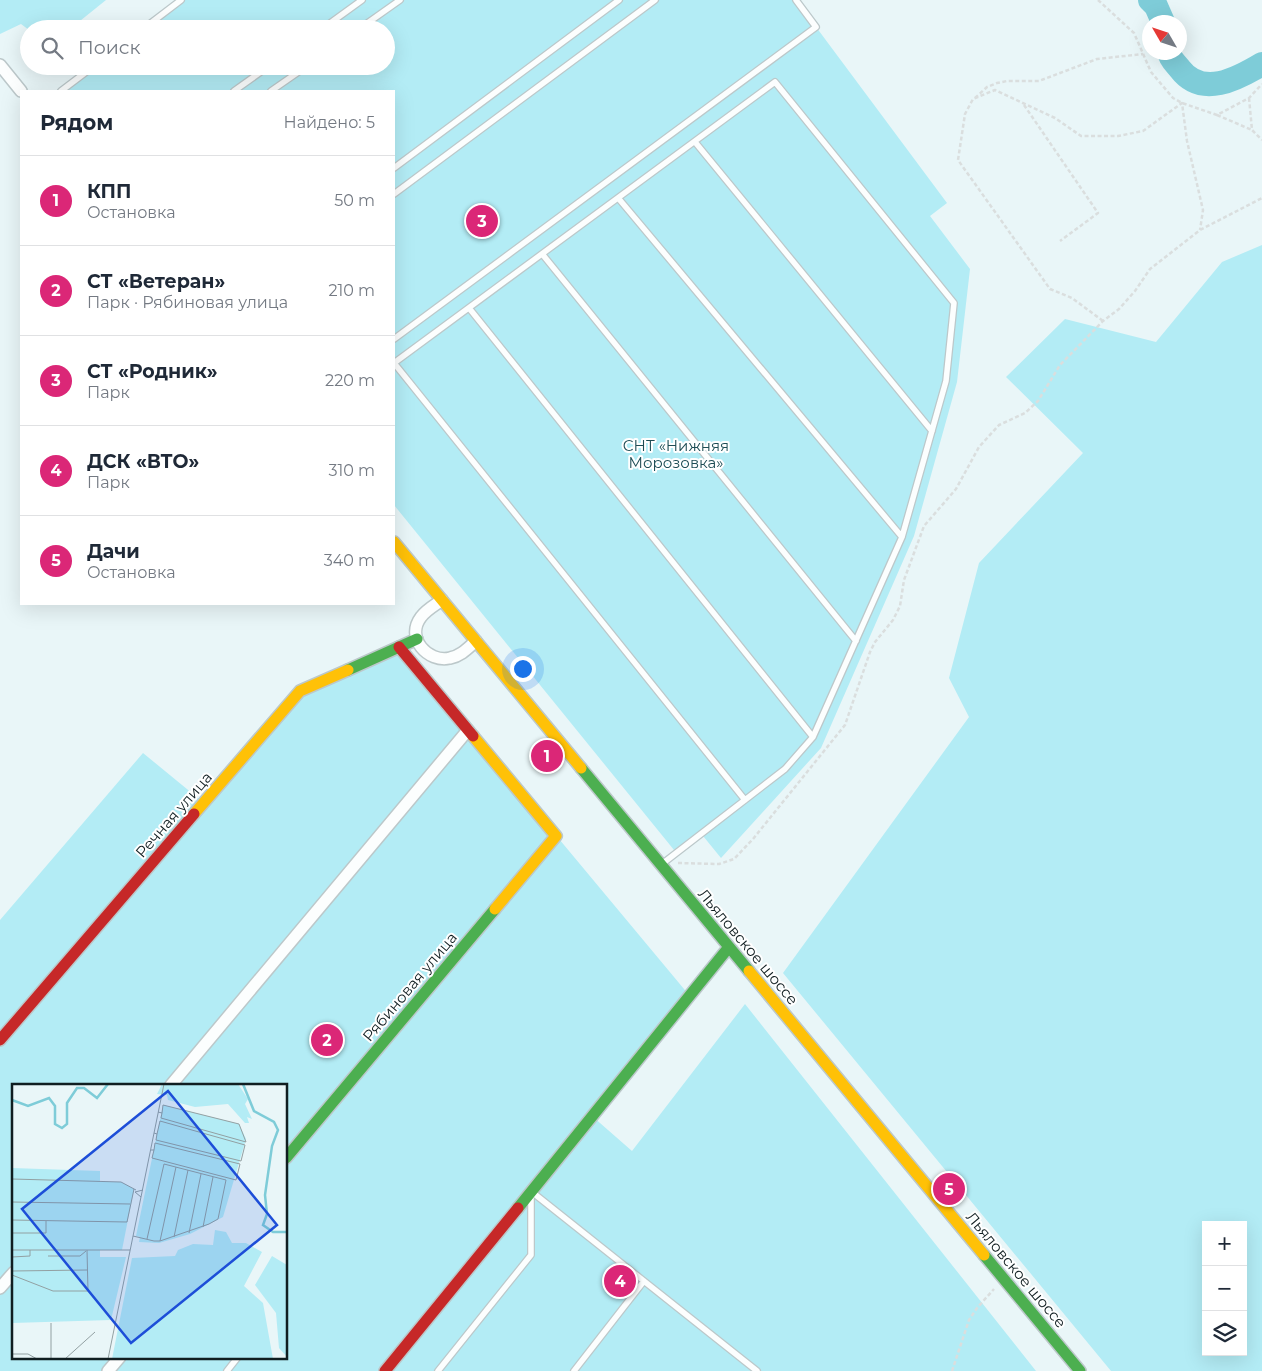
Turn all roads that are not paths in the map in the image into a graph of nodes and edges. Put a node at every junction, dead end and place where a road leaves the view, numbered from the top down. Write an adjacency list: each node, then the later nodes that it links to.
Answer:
1 (181, 0): 7 (lane)
2 (362, 0): 8 (lane)
3 (400, 0): 9 (lane)
4 (619, 0): 19 (lane)
5 (655, 0): 20 (lane)
6 (796, 0): 24 (lane)
7 (155, 20)
8 (334, 20)
9 (372, 20)
10 (1, 66): 14 (street)
11 (82, 75): 15 (lane)
12 (256, 75): 16 (lane)
13 (294, 75): 17 (lane)
14 (21, 90)
15 (62, 90)
16 (235, 90)
17 (273, 90)
18 (695, 142): 21 (lane); 27 (lane); 27 (lane)
19 (395, 167)
20 (395, 193)
21 (619, 199): 22 (lane); 28 (lane)
22 (543, 254): 23 (lane); 33 (lane)
23 (469, 308): 25 (lane); 36 (lane)
24 (395, 338)
25 (395, 362)
26 (395, 364): 37 (lane)
27 (932, 431): 28 (lane)
28 (902, 537): 33 (lane)
29 (395, 543): 30 (street, Льяловское шоссе)
30 (442, 600): 31 (street); 32 (street, Льяловское шоссе)
31 (417, 639): 32 (street); 34 (street, Речная улица)
32 (476, 641): 38 (street, Льяловское шоссе)
33 (856, 641): 36 (lane)
34 (399, 647): 35 (street); 40 (street, Речная улица)
35 (468, 730): 41 (street); 42 (street, Рябиновая улица)
36 (813, 737): 37 (lane)
37 (745, 800): 38 (lane)
38 (661, 865): 39 (street, Льяловское шоссе)
39 (729, 947): 43 (street); 55 (street, Льяловское шоссе)
40 (0, 1040)
41 (172, 1084)
42 (288, 1156)
43 (531, 1191): 45 (lane); 51 (street); 52 (lane)
44 (12, 1274): 46 (street)
45 (644, 1281): 53 (lane); 54 (lane)
46 (0, 1288)
47 (119, 1358): 49 (street)
48 (237, 1358): 50 (lane)
49 (108, 1371)
50 (226, 1371)
51 (385, 1371)
52 (438, 1371)
53 (574, 1371)
54 (757, 1371)
55 (1080, 1371)

